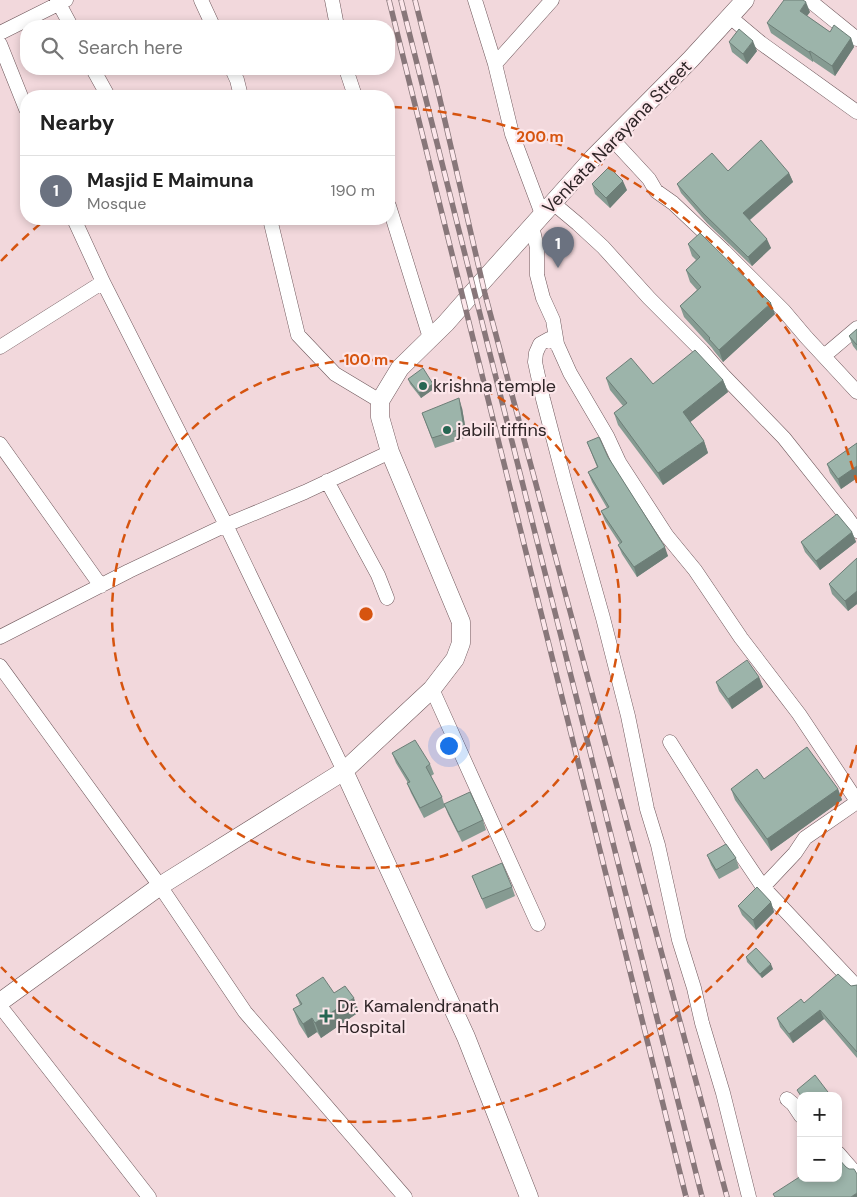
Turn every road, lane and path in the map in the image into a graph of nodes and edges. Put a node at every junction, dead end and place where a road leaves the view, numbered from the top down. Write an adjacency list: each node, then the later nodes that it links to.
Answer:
1 (201, 0): 11 (street)
2 (332, 0): 12 (street)
3 (475, 0): 17 (street)
4 (552, 0): 17 (street)
5 (746, 0): 8 (street, Venkata Narayana Street)
6 (809, 0): 15 (street)
7 (61, 1): 9 (street); 10 (street)
8 (730, 17): 25 (street); 26 (street, Venkata Narayana Street)
9 (25, 20)
10 (69, 20)
11 (210, 20)
12 (336, 20)
13 (20, 23): 14 (street)
14 (0, 33)
15 (857, 38)
16 (0, 44): 24 (street)
17 (495, 64): 27 (street)
18 (96, 75): 21 (street)
19 (235, 75): 22 (street)
20 (348, 75): 23 (street)
21 (105, 90)
22 (240, 90)
23 (353, 90)
24 (20, 94)
25 (857, 112)
26 (612, 139): 27 (street, Venkata Narayana Street); 36 (street)
27 (542, 214): 33 (street, Venkata Narayana Street); 34 (street); 43 (street)
28 (77, 225): 31 (street)
29 (271, 225): 38 (street)
30 (395, 225): 33 (street)
31 (103, 282): 35 (street); 42 (street)
32 (857, 328): 36 (street)
33 (430, 338): 38 (street, Venkata Narayana Street)
34 (557, 344): 51 (street); 64 (street)
35 (0, 347)
36 (824, 356): 37 (street)
37 (857, 392)
38 (380, 401): 40 (street)
39 (0, 444): 44 (street)
40 (390, 452): 41 (street); 48 (street)
41 (328, 481): 42 (street); 45 (street)
42 (226, 525): 44 (street); 50 (street)
43 (857, 531)
44 (101, 586): 46 (street)
45 (387, 598)
46 (0, 637)
47 (0, 666): 52 (street)
48 (432, 689): 50 (street); 54 (street)
49 (670, 742): 53 (street)
50 (344, 771): 52 (street); 63 (street)
51 (857, 801): 53 (street)
52 (160, 886): 56 (street); 62 (street)
53 (763, 887): 55 (street)
54 (538, 924)
55 (857, 987)
56 (0, 1004): 61 (street)
57 (787, 1099): 58 (street)
58 (797, 1110)
59 (842, 1158): 60 (street)
60 (857, 1175)
61 (149, 1197)
62 (405, 1197)
63 (529, 1197)
64 (749, 1197)

